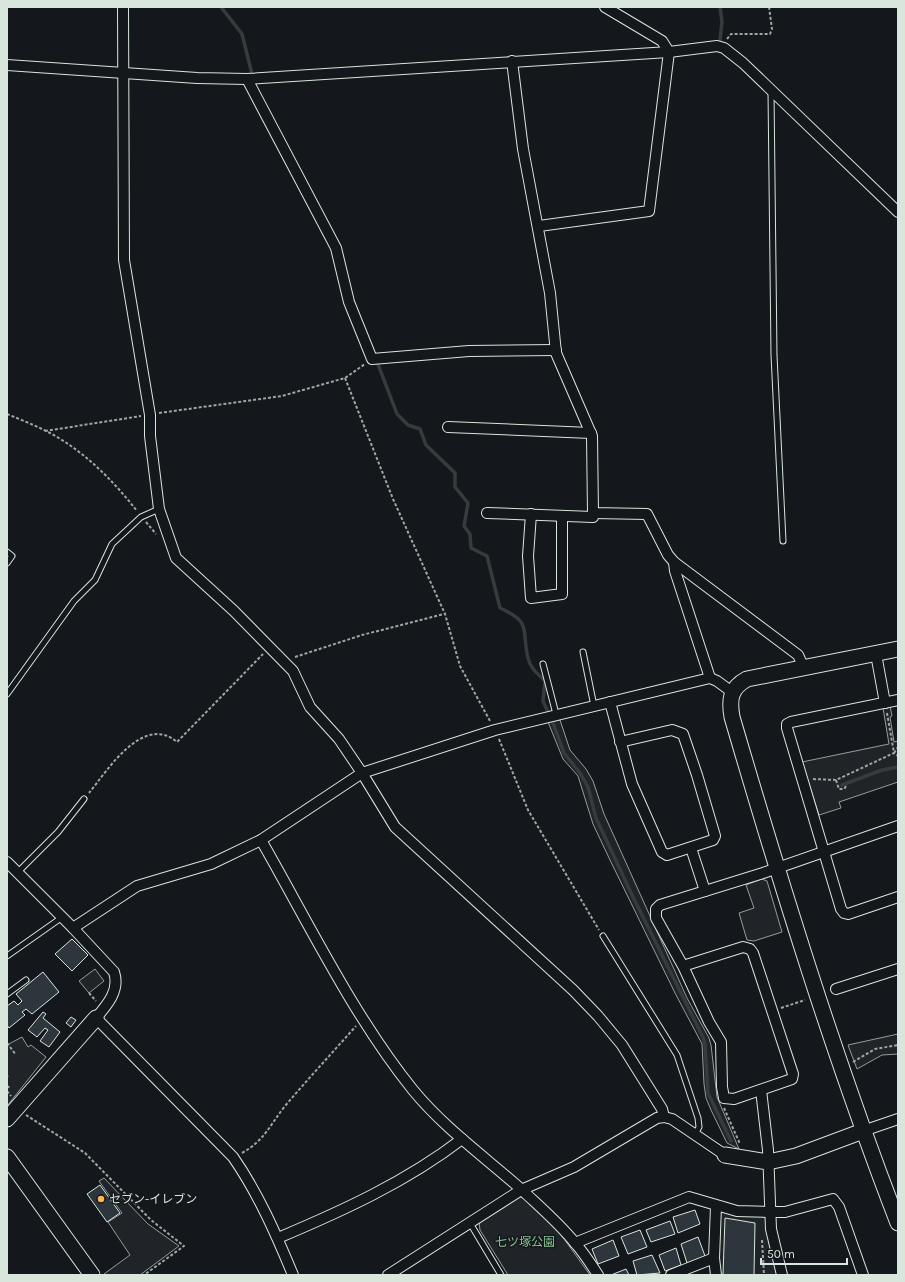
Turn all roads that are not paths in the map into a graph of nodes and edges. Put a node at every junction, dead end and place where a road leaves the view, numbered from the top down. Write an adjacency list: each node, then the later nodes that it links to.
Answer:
1 (123, 7): 6 (street)
2 (605, 7): 3 (street)
3 (669, 52): 4 (street); 8 (street); 10 (street)
4 (512, 61): 7 (street); 10 (street)
5 (7, 65): 6 (street)
6 (123, 73): 7 (street); 14 (street)
7 (248, 79): 11 (street)
8 (771, 91): 9 (street); 19 (lane)
9 (898, 212)
10 (539, 226): 11 (street)
11 (556, 350): 13 (street)
12 (448, 427): 13 (street)
13 (591, 433): 16 (street)
14 (159, 509): 30 (lane); 37 (street)
15 (487, 513): 17 (street)
16 (593, 513): 18 (street); 21 (street)
17 (530, 514): 18 (street); 18 (street)
18 (562, 516)
19 (783, 541)
20 (7, 552): 22 (lane)
21 (674, 562): 27 (street); 28 (street)
22 (7, 563)
23 (898, 649): 25 (street)
24 (583, 652): 34 (lane)
25 (876, 654): 27 (street); 33 (street)
26 (543, 664): 35 (lane)
27 (804, 668): 29 (street)
28 (710, 678): 29 (street); 32 (street)
29 (732, 692): 44 (street)
30 (7, 694)
31 (898, 700): 33 (street)
32 (610, 702): 34 (street); 36 (street)
33 (885, 703): 42 (street)
34 (594, 706): 35 (street)
35 (556, 714): 37 (street)
36 (620, 742): 41 (street); 41 (street)
37 (362, 772): 40 (street); 59 (street)
38 (84, 799): 45 (lane)
39 (898, 826): 42 (street)
40 (261, 840): 49 (street); 64 (street)
41 (691, 848): 46 (street)
42 (823, 853): 44 (street); 47 (street)
43 (7, 862): 45 (street)
44 (776, 868): 46 (street); 62 (street)
45 (17, 872): 48 (street)
46 (705, 891): 52 (street)
47 (898, 897)
48 (61, 918): 49 (street); 51 (lane)
49 (73, 928): 57 (street)
50 (603, 936): 63 (lane)
51 (7, 956)
52 (683, 966): 58 (street); 58 (street)
53 (898, 969): 55 (street)
54 (26, 980): 56 (lane)
55 (836, 989)
56 (7, 994)
57 (96, 1018): 60 (street); 73 (street)
58 (761, 1090): 67 (street)
59 (664, 1117): 63 (street); 68 (street)
60 (7, 1119)
61 (898, 1119): 62 (street)
62 (863, 1132): 67 (street); 72 (street)
63 (694, 1136): 65 (street)
64 (462, 1139): 68 (street); 73 (street)
65 (725, 1155): 67 (street)
66 (7, 1157): 76 (street)
67 (768, 1162): 70 (street)
68 (521, 1190): 71 (street); 74 (street)
69 (716, 1206): 70 (street); 74 (street); 75 (street)
70 (770, 1212): 83 (street); 84 (street)
71 (470, 1222): 78 (street); 79 (lane)
72 (898, 1223)
73 (278, 1238): 77 (street)
74 (575, 1243): 80 (street)
75 (714, 1258): 81 (street); 82 (street)
76 (92, 1275)
77 (293, 1275)
78 (388, 1275)
79 (501, 1275)
80 (598, 1275)
81 (671, 1275)
82 (716, 1275)
83 (782, 1275)
84 (863, 1275)

